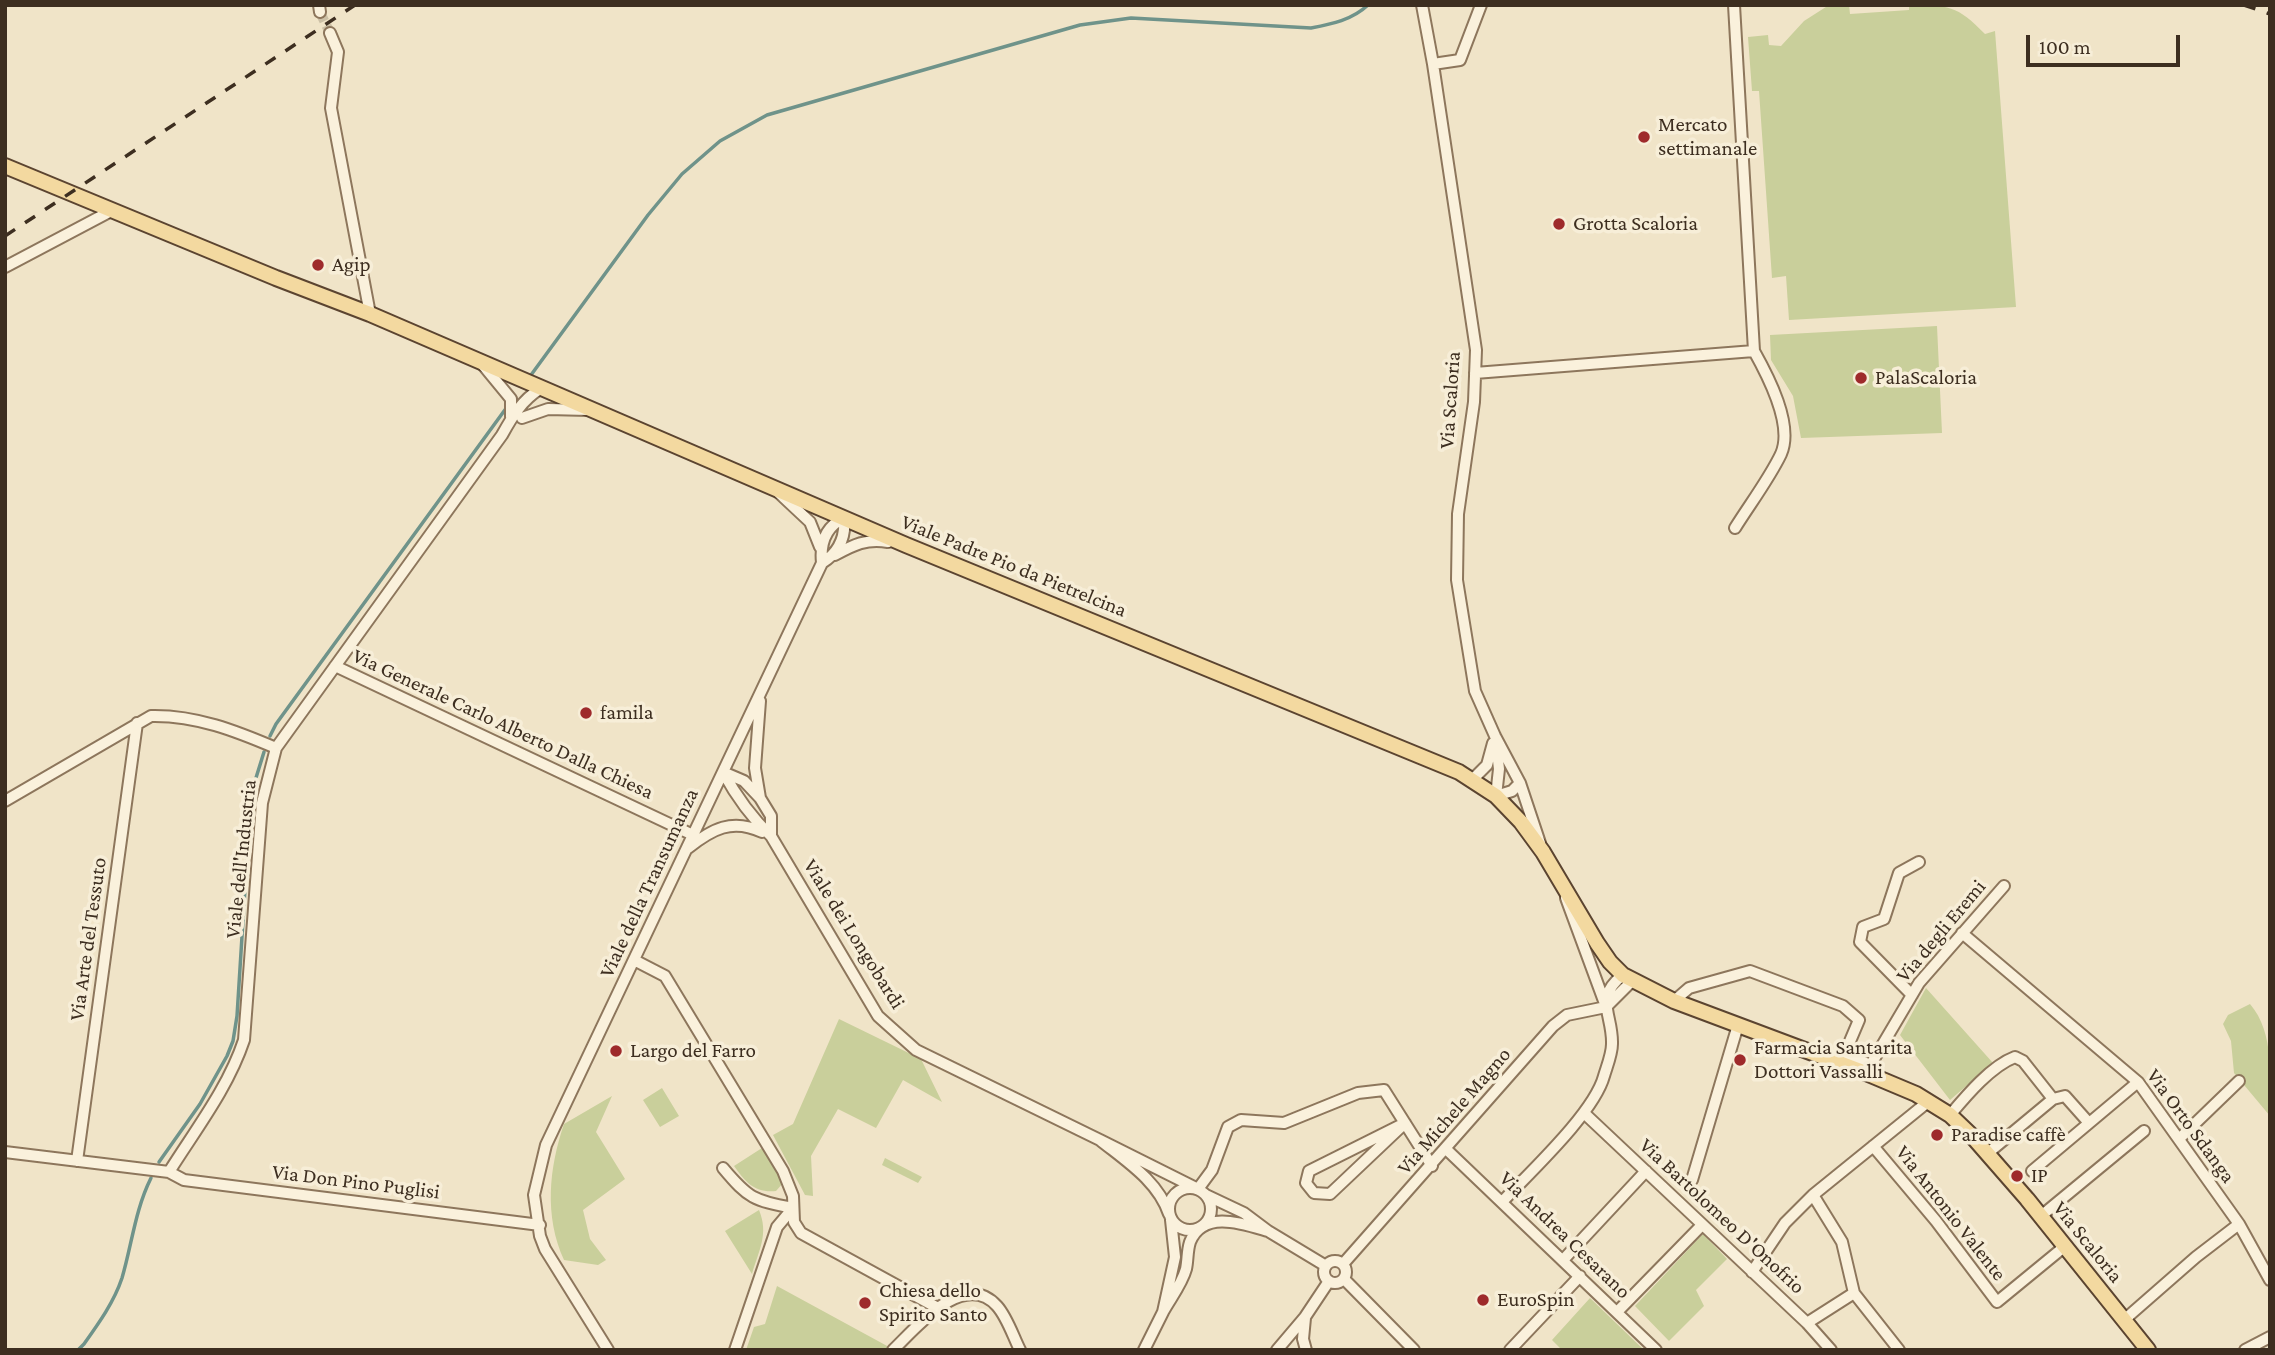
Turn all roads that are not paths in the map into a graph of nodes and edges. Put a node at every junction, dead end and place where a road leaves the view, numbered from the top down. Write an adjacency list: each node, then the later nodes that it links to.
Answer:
1 (1422, 5): 5 (street, Via Scaloria)
2 (1480, 5): 5 (street)
3 (1734, 5): 10 (street)
4 (330, 33): 9 (street)
5 (1433, 64): 12 (street, Via Scaloria)
6 (5, 166): 7 (main road, Viale Padre Pio da Pietrelcina)
7 (111, 211): 8 (street); 9 (main road, Viale Padre Pio da Pietrelcina)
8 (5, 267)
9 (370, 314): 11 (main road, Viale Padre Pio da Pietrelcina)
10 (1754, 351): 12 (street); 18 (street)
11 (483, 365): 13 (main road, Viale Padre Pio da Pietrelcina); 15 (street)
12 (1475, 373): 26 (street, Via Scaloria)
13 (540, 389): 14 (main road, Viale Padre Pio da Pietrelcina); 15 (street, Viale dell'Industria)
14 (589, 410): 15 (street); 16 (main road, Viale Padre Pio da Pietrelcina)
15 (517, 417): 23 (street, Viale dell'Industria)
16 (775, 489): 17 (main road, Viale Padre Pio da Pietrelcina); 20 (street, Viale della Transumanza)
17 (844, 518): 19 (main road, Viale Padre Pio da Pietrelcina); 20 (street); 21 (street)
18 (1735, 528)
19 (906, 545): 21 (street); 29 (main road, Viale Padre Pio da Pietrelcina)
20 (820, 547): 22 (street, Viale della Transumanza)
21 (835, 555): 22 (street)
22 (821, 563): 24 (street, Viale della Transumanza)
23 (335, 666): 27 (street, Viale dell'Industria); 34 (street, Via Generale Carlo Alberto Dalla Chiesa)
24 (761, 691): 28 (street, Viale della Transumanza); 32 (street, Viale dei Longobardi)
25 (137, 723): 27 (street); 33 (street); 64 (street, Via Arte del Tessuto)
26 (1495, 736): 29 (street); 30 (street, Via Scaloria); 31 (street, Via Scaloria)
27 (276, 748): 69 (street, Viale dell'Industria)
28 (723, 772): 32 (street); 34 (street, Viale della Transumanza); 35 (street, Viale dei Longobardi)
29 (1472, 780): 31 (main road, Via Scaloria)
30 (1520, 783): 31 (street); 37 (street, Via Scaloria)
31 (1496, 796): 37 (main road, Via Scaloria)
32 (760, 798): 35 (street, Viale dei Longobardi)
33 (5, 801)
34 (692, 835): 36 (street, Viale della Transumanza)
35 (771, 836): 36 (street); 59 (street, Viale dei Longobardi)
36 (686, 850): 42 (street, Viale della Transumanza)
37 (1543, 852): 39 (main road, Via Scaloria)
38 (1919, 862): 44 (street)
39 (1561, 886): 43 (main road, Via Scaloria); 46 (street, Via Scaloria)
40 (2004, 886): 41 (street, Via degli Eremi)
41 (1962, 933): 44 (street, Via degli Eremi); 50 (street, Via Orto Sdanga)
42 (634, 960): 74 (street); 77 (street, Viale della Transumanza)
43 (1628, 978): 45 (main road, Via Scaloria); 46 (street)
44 (1912, 995): 48 (street, Via degli Eremi)
45 (1674, 1001): 47 (main road, Via Scaloria); 48 (street)
46 (1606, 1007): 53 (street, Via Scaloria); 61 (street, Via Michele Magno)
47 (1738, 1025): 48 (main road, Via Scaloria); 70 (street)
48 (1868, 1069): 52 (main road, Via Scaloria)
49 (2239, 1081): 58 (street)
50 (2138, 1082): 56 (street); 58 (street, Via Orto Sdanga)
51 (2053, 1098): 54 (street); 56 (street); 63 (street)
52 (1929, 1101): 54 (main road, Via Scaloria); 60 (street)
53 (1584, 1113): 67 (street, Via Bartolomeo D'Onofrio); 73 (street, Via Scaloria)
54 (1950, 1115): 63 (main road, Via Scaloria)
55 (1405, 1123): 55 (street); 65 (street); 71 (street)
56 (2089, 1123): 68 (street)
57 (2144, 1131): 75 (street)
58 (2179, 1139): 78 (street, Via Orto Sdanga)
59 (1100, 1140): 71 (street, Viale dei Longobardi); 76 (street, Viale dei Longobardi)
60 (1873, 1146): 72 (street); 82 (street, Via Antonio Valente)
61 (1446, 1149): 65 (street, Via Michele Magno); 73 (street, Via Andrea Cesarano)
62 (5, 1152): 64 (street, Via Don Pino Puglisi)
63 (1988, 1153): 75 (main road, Via Scaloria)
64 (77, 1161): 69 (street, Via Don Pino Puglisi)
65 (1432, 1166): 84 (street, Via Michele Magno)
66 (723, 1168): 74 (street)
67 (1646, 1171): 79 (street, Via Bartolomeo D'Onofrio); 83 (street)
68 (2032, 1171)
69 (169, 1172): 77 (street, Via Don Pino Puglisi)
70 (1692, 1180)
71 (1202, 1192): 76 (street); 80 (street); 81 (street, Viale dei Longobardi)
72 (1813, 1195): 86 (street); 91 (street)
73 (1502, 1202): 83 (street, Via Andrea Cesarano)
74 (793, 1208): 92 (street); 100 (street)
75 (2040, 1216): 82 (main road, Via Scaloria)
76 (1170, 1217): 80 (street); 93 (street)
77 (540, 1224): 99 (street, Viale della Transumanza)
78 (2239, 1224): 89 (street, Via Orto Sdanga); 96 (street)
79 (1702, 1225): 86 (street, Via Bartolomeo D'Onofrio); 94 (street)
80 (1201, 1227): 81 (street); 93 (street)
81 (1268, 1231): 85 (street)
82 (2064, 1247): 96 (main road, Via Scaloria)
83 (1563, 1260): 87 (street, Via Andrea Cesarano)
84 (1343, 1264): 85 (street); 88 (street)
85 (1326, 1266): 90 (street)
86 (1752, 1272): 97 (street, Via Bartolomeo D'Onofrio)
87 (1580, 1276): 94 (street, Via Andrea Cesarano); 107 (street)
88 (1344, 1279): 90 (street); 106 (street)
89 (2270, 1280)
90 (1329, 1281): 95 (street)
91 (1854, 1293): 97 (street); 110 (street)
92 (936, 1307): 101 (street); 102 (street)
93 (1163, 1312): 103 (street)
94 (1617, 1312): 108 (street, Via Andrea Cesarano)
95 (1305, 1317): 104 (street); 105 (street)
96 (2124, 1320): 111 (main road, Via Scaloria)
97 (1807, 1323): 109 (street, Via Bartolomeo D'Onofrio)
98 (2270, 1337): 112 (street)
99 (608, 1350)
100 (735, 1350)
101 (893, 1350)
102 (1020, 1350)
103 (1144, 1350)
104 (1277, 1350)
105 (1306, 1350)
106 (1414, 1350)
107 (1510, 1350)
108 (1657, 1350)
109 (1831, 1350)
110 (1899, 1350)
111 (2148, 1350)
112 (2245, 1350)

